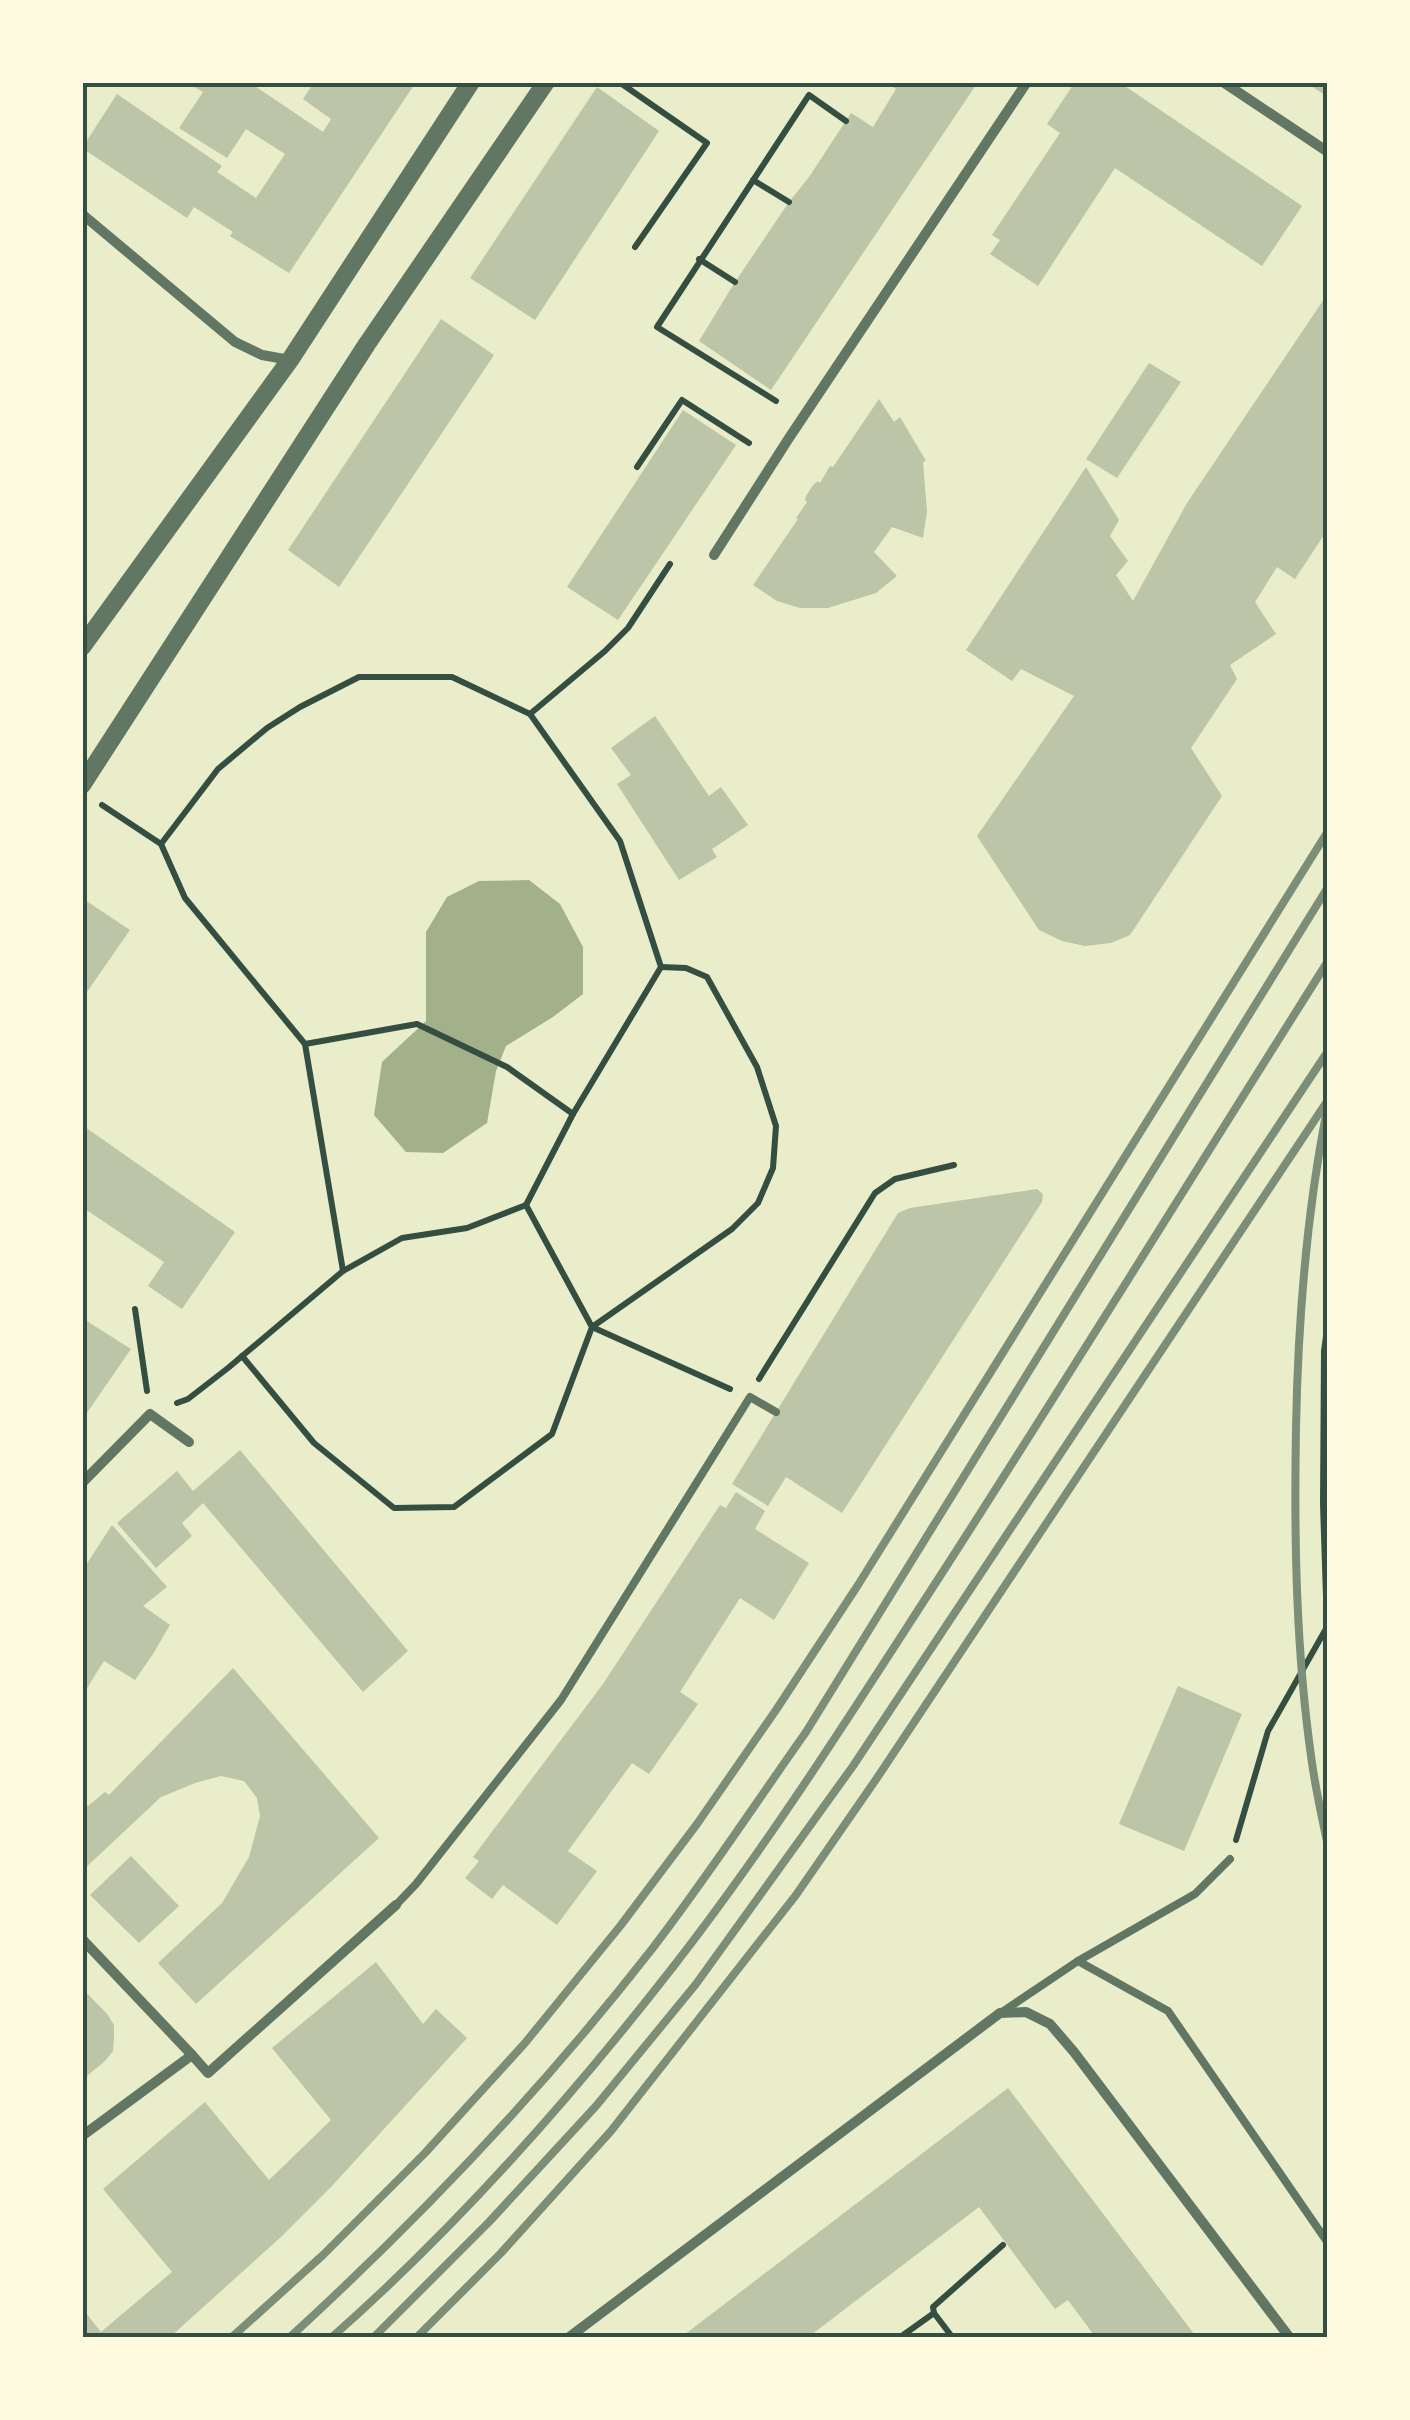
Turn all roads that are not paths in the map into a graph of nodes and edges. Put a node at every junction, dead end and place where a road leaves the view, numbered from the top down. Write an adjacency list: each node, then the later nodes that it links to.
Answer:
1 (471, 82): 7 (street)
2 (546, 82): 10 (street)
3 (1027, 82): 8 (street)
4 (1223, 82): 5 (street)
5 (1328, 152)
6 (82, 214): 7 (street)
7 (290, 360): 9 (street)
8 (714, 556)
9 (82, 647)
10 (82, 785)
11 (776, 1412): 15 (lane)
12 (190, 1442): 13 (street)
13 (82, 1483)
14 (1230, 1859): 17 (lane)
15 (396, 1905): 19 (street)
16 (82, 1939): 19 (street)
17 (1078, 1962): 18 (lane); 21 (lane)
18 (1000, 2013): 22 (street); 23 (street)
19 (192, 2055): 20 (street)
20 (82, 2136)
21 (1328, 2242)
22 (568, 2338)
23 (1290, 2338)

